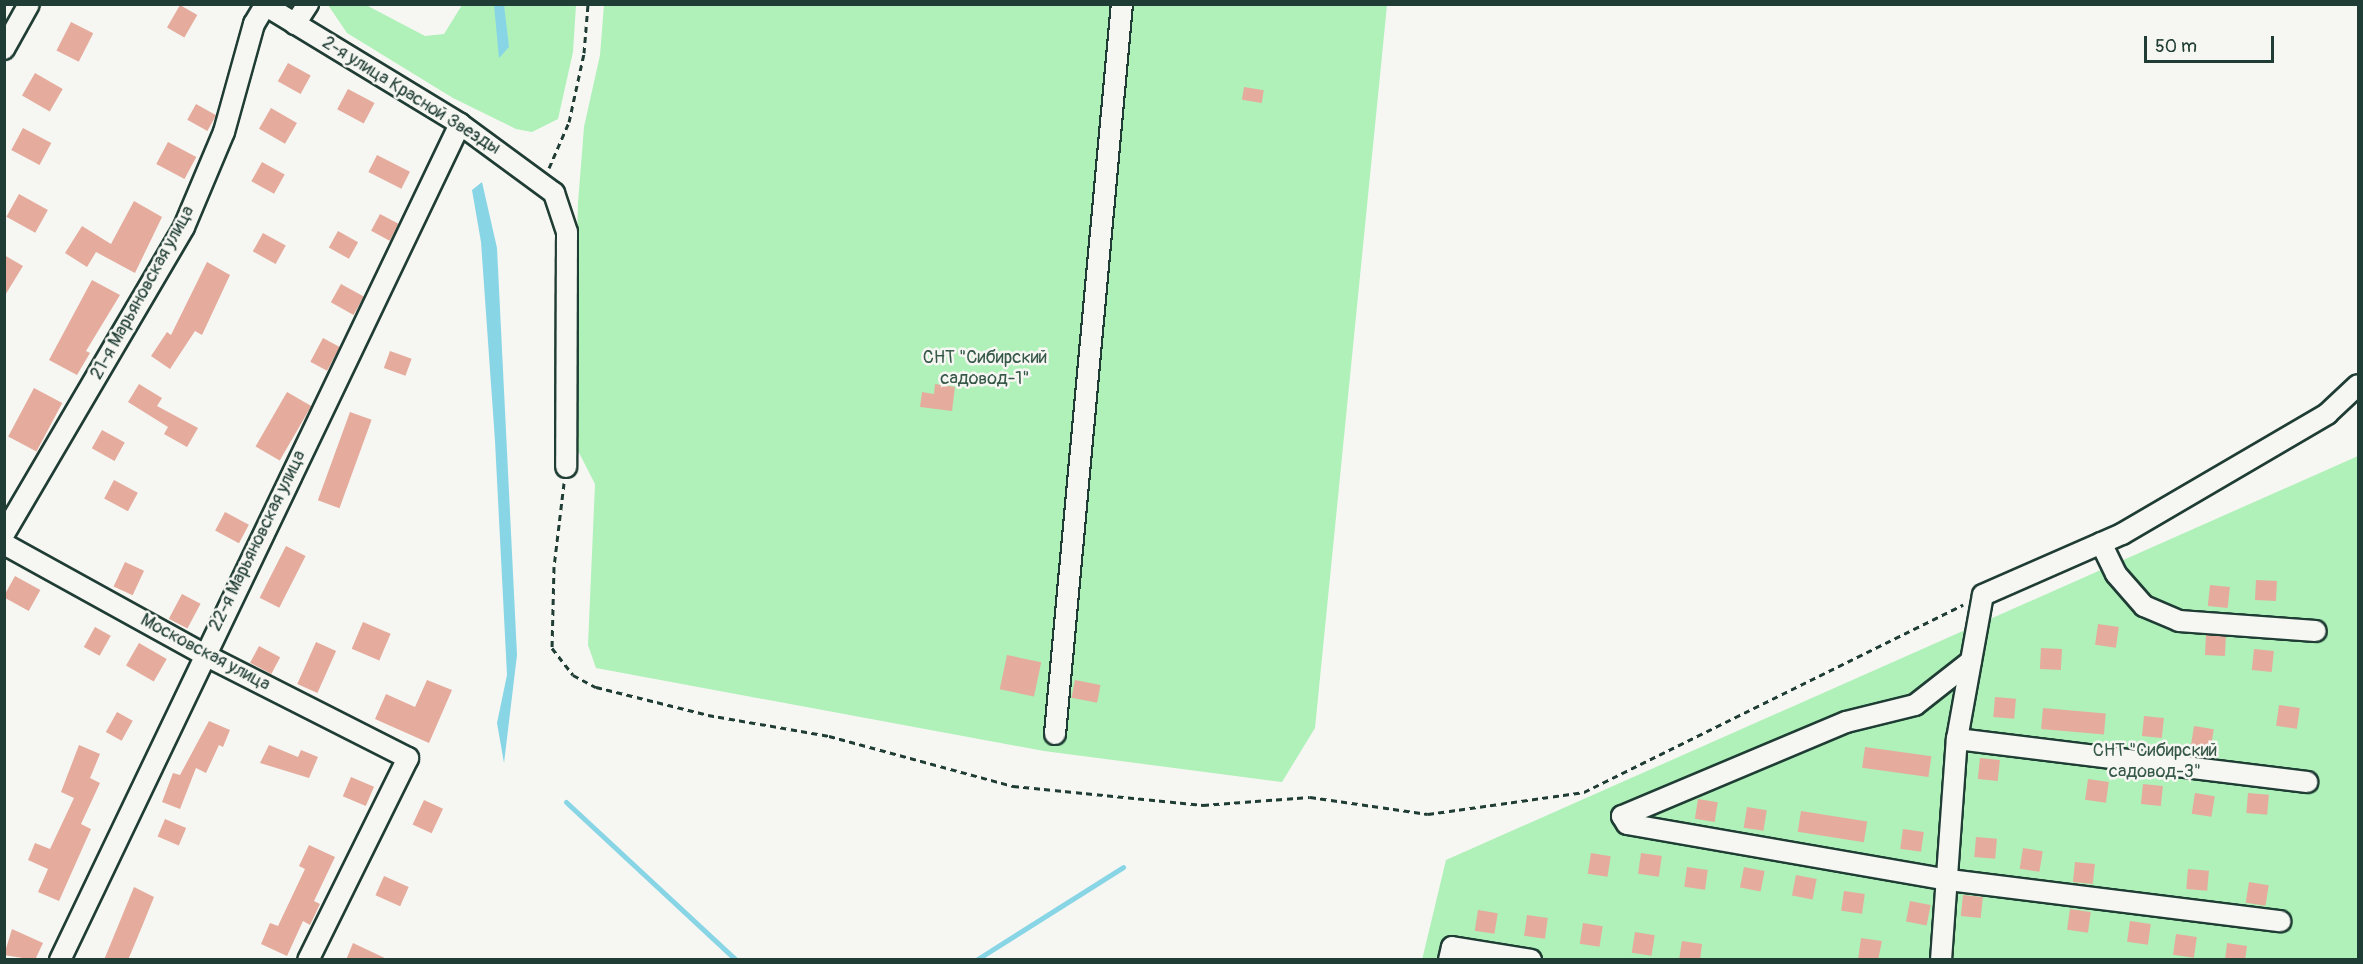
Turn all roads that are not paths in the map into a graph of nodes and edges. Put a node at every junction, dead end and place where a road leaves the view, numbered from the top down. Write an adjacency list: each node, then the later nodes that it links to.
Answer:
1 (29, 4): 6 (street)
2 (308, 4): 5 (street)
3 (1122, 4): 16 (street)
4 (264, 5): 5 (street, 2-я улица Красной Звезды); 10 (street, 21-я Марьяновская улица)
5 (295, 24): 7 (street, 2-я улица Красной Звезды)
6 (4, 49)
7 (460, 124): 9 (street, 2-я улица Красной Звезды); 14 (street, 22-я Марьяновская улица)
8 (2358, 385): 11 (street)
9 (566, 467)
10 (4, 534)
11 (2101, 543): 13 (street); 15 (street)
12 (4, 544): 14 (street, Московская улица)
13 (2316, 631)
14 (203, 654): 21 (street, 22-я Марьяновская улица); 22 (street, Московская улица)
15 (1971, 661): 17 (street); 19 (street)
16 (1055, 734)
17 (1957, 739): 18 (street); 19 (street)
18 (2307, 782)
19 (1949, 880): 20 (street); 25 (street)
20 (2280, 921)
21 (60, 960)
22 (308, 960)
23 (1449, 960): 24 (street)
24 (1531, 960)
25 (1941, 960)

